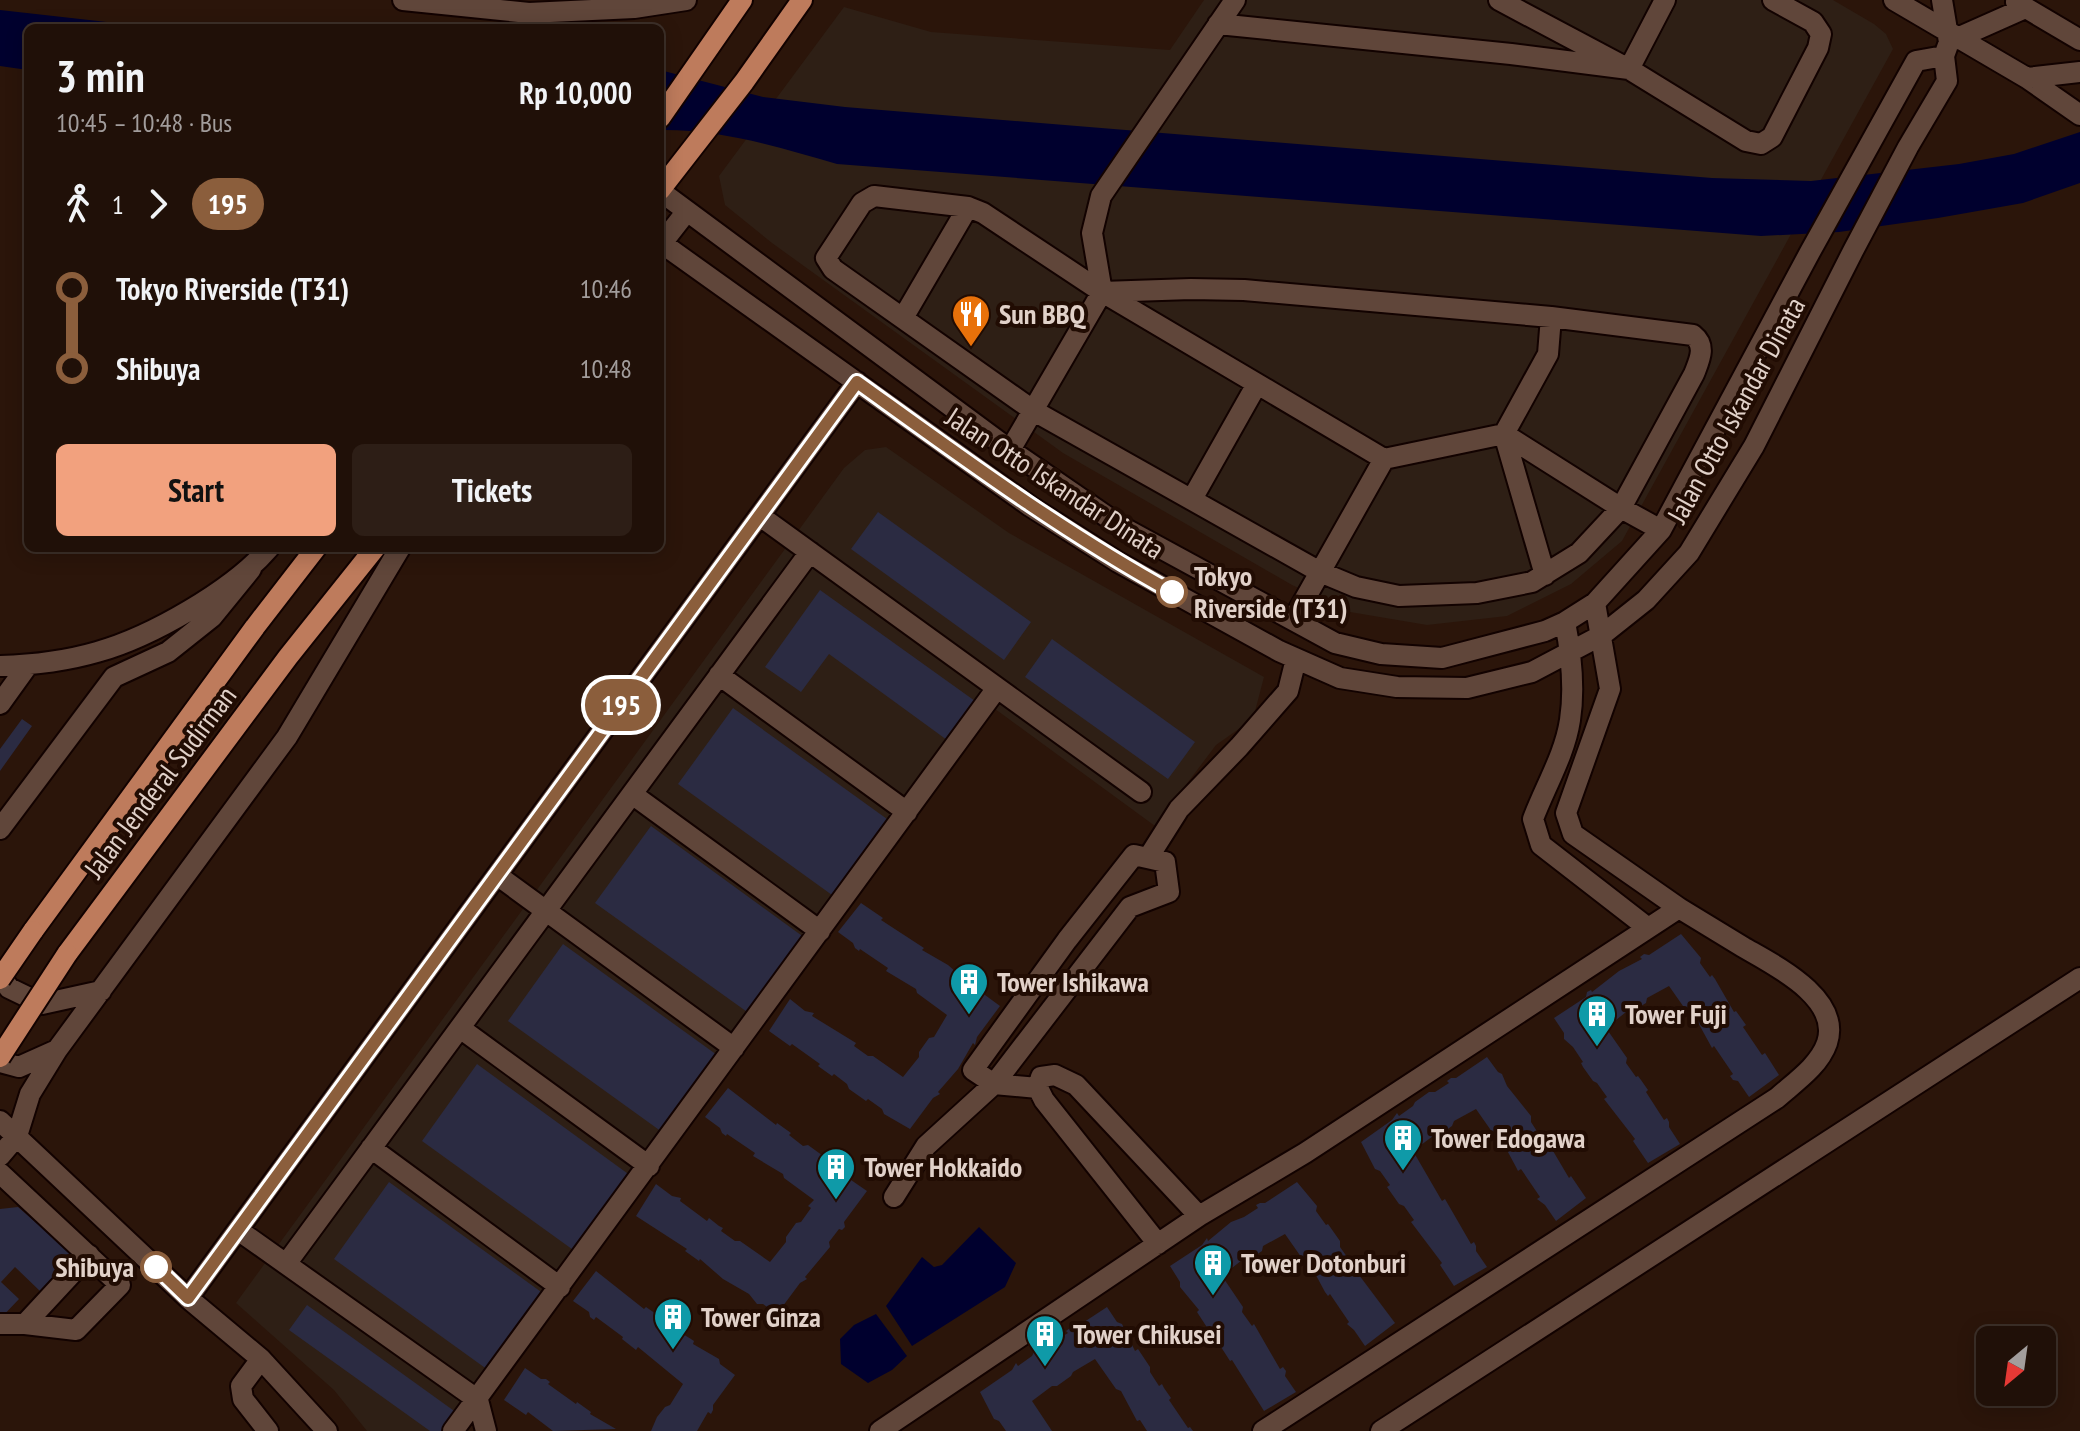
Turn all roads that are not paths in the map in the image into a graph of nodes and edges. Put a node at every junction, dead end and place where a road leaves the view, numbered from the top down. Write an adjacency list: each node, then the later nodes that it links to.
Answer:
1 (403, 0): 2 (street)
2 (686, 0)
3 (742, 0): 18 (main road)
4 (802, 0): 20 (main road)
5 (1235, 0): 12 (street)
6 (1499, 0): 15 (street)
7 (1665, 0): 15 (street)
8 (1773, 0): 15 (street)
9 (1894, 0): 14 (street)
10 (1942, 0): 14 (street)
11 (2019, 4): 13 (street); 14 (street)
12 (1218, 24): 15 (street); 26 (street)
13 (2080, 40)
14 (1950, 41): 17 (street); 38 (street, Jalan Otto Iskandar Dinata); 50 (street, Jalan Otto Iskandar Dinata)
15 (1629, 69)
16 (2080, 72): 17 (street)
17 (2027, 78): 19 (street)
18 (664, 112)
19 (2076, 112)
20 (664, 185)
21 (664, 193): 23 (street, Jalan Otto Iskandar Dinata)
22 (968, 207): 26 (street); 28 (street); 28 (street)
23 (687, 211): 24 (street); 33 (street, Jalan Otto Iskandar Dinata)
24 (664, 238)
25 (664, 244): 29 (street, Jalan Otto Iskandar Dinata)
26 (1102, 292): 27 (street); 30 (street); 31 (street)
27 (1551, 317): 32 (street); 36 (street)
28 (903, 318): 31 (street)
29 (857, 382): 37 (street); 52 (street, Jalan Otto Iskandar Dinata)
30 (1257, 384): 34 (street); 35 (street)
31 (1034, 411): 33 (street); 35 (street)
32 (1504, 434): 34 (street); 36 (street); 46 (street)
33 (1010, 450): 48 (street, Jalan Otto Iskandar Dinata)
34 (1384, 459): 45 (street)
35 (1192, 499): 45 (street)
36 (1621, 508): 38 (street); 46 (street)
37 (760, 516): 43 (street); 64 (street)
38 (1661, 530): 47 (street, Jalan Otto Iskandar Dinata)
39 (266, 552): 44 (street)
40 (313, 552): 69 (main road, Jalan Jenderal Sudirman, bridge)
41 (372, 552): 75 (main road, Jalan Jenderal Sudirman, bridge)
42 (398, 552): 71 (street)
43 (810, 552): 56 (street); 57 (street)
44 (251, 569): 53 (street); 62 (street)
45 (1320, 572): 46 (street); 48 (street)
46 (1545, 575)
47 (1595, 603): 49 (street, Jalan Otto Iskandar Dinata); 50 (street)
48 (1293, 620): 49 (street, Jalan Otto Iskandar Dinata)
49 (1565, 622): 51 (street)
50 (1602, 635): 51 (street, Jalan Otto Iskandar Dinata); 65 (street)
51 (1571, 653): 52 (street, Jalan Otto Iskandar Dinata); 67 (street)
52 (1296, 659): 63 (street)
53 (28, 665): 54 (street); 55 (street); 58 (street)
54 (0, 666)
55 (0, 674)
56 (719, 675): 60 (street); 61 (street)
57 (997, 688): 59 (street); 61 (street)
58 (0, 704)
59 (1141, 792)
60 (632, 794): 66 (street); 68 (street)
61 (907, 812): 68 (street)
62 (0, 829)
63 (1148, 858): 76 (street); 76 (street)
64 (497, 875): 66 (street); 86 (street)
65 (1679, 908): 67 (street); 101 (street)
66 (546, 910): 72 (street); 73 (street)
67 (1648, 928): 85 (street)
68 (820, 931): 73 (street)
69 (0, 977): 71 (street)
70 (2080, 978): 102 (street)
71 (101, 991): 74 (street)
72 (460, 1028): 80 (street); 82 (street)
73 (734, 1048): 82 (street)
74 (57, 1050): 75 (street); 79 (street)
75 (0, 1059)
76 (994, 1084): 77 (street); 84 (street)
77 (1038, 1088): 85 (street); 87 (street)
78 (0, 1121): 79 (street)
79 (17, 1136): 81 (street); 91 (street)
80 (371, 1148): 89 (street); 90 (street)
81 (0, 1156)
82 (649, 1166): 90 (street)
83 (0, 1173): 88 (street)
84 (894, 1197)
85 (1199, 1216): 87 (street)
86 (238, 1230): 89 (street); 91 (street)
87 (1158, 1244): 100 (street)
88 (89, 1255): 93 (street); 93 (street)
89 (286, 1264): 95 (street)
90 (560, 1287): 95 (street)
91 (188, 1298): 94 (street)
92 (0, 1324): 93 (street)
93 (25, 1324)
94 (261, 1359): 96 (street); 97 (street)
95 (478, 1400): 98 (street); 99 (street)
96 (268, 1431)
97 (327, 1431)
98 (453, 1431)
99 (486, 1431)
100 (880, 1431)
101 (1263, 1431)
102 (1381, 1431)

